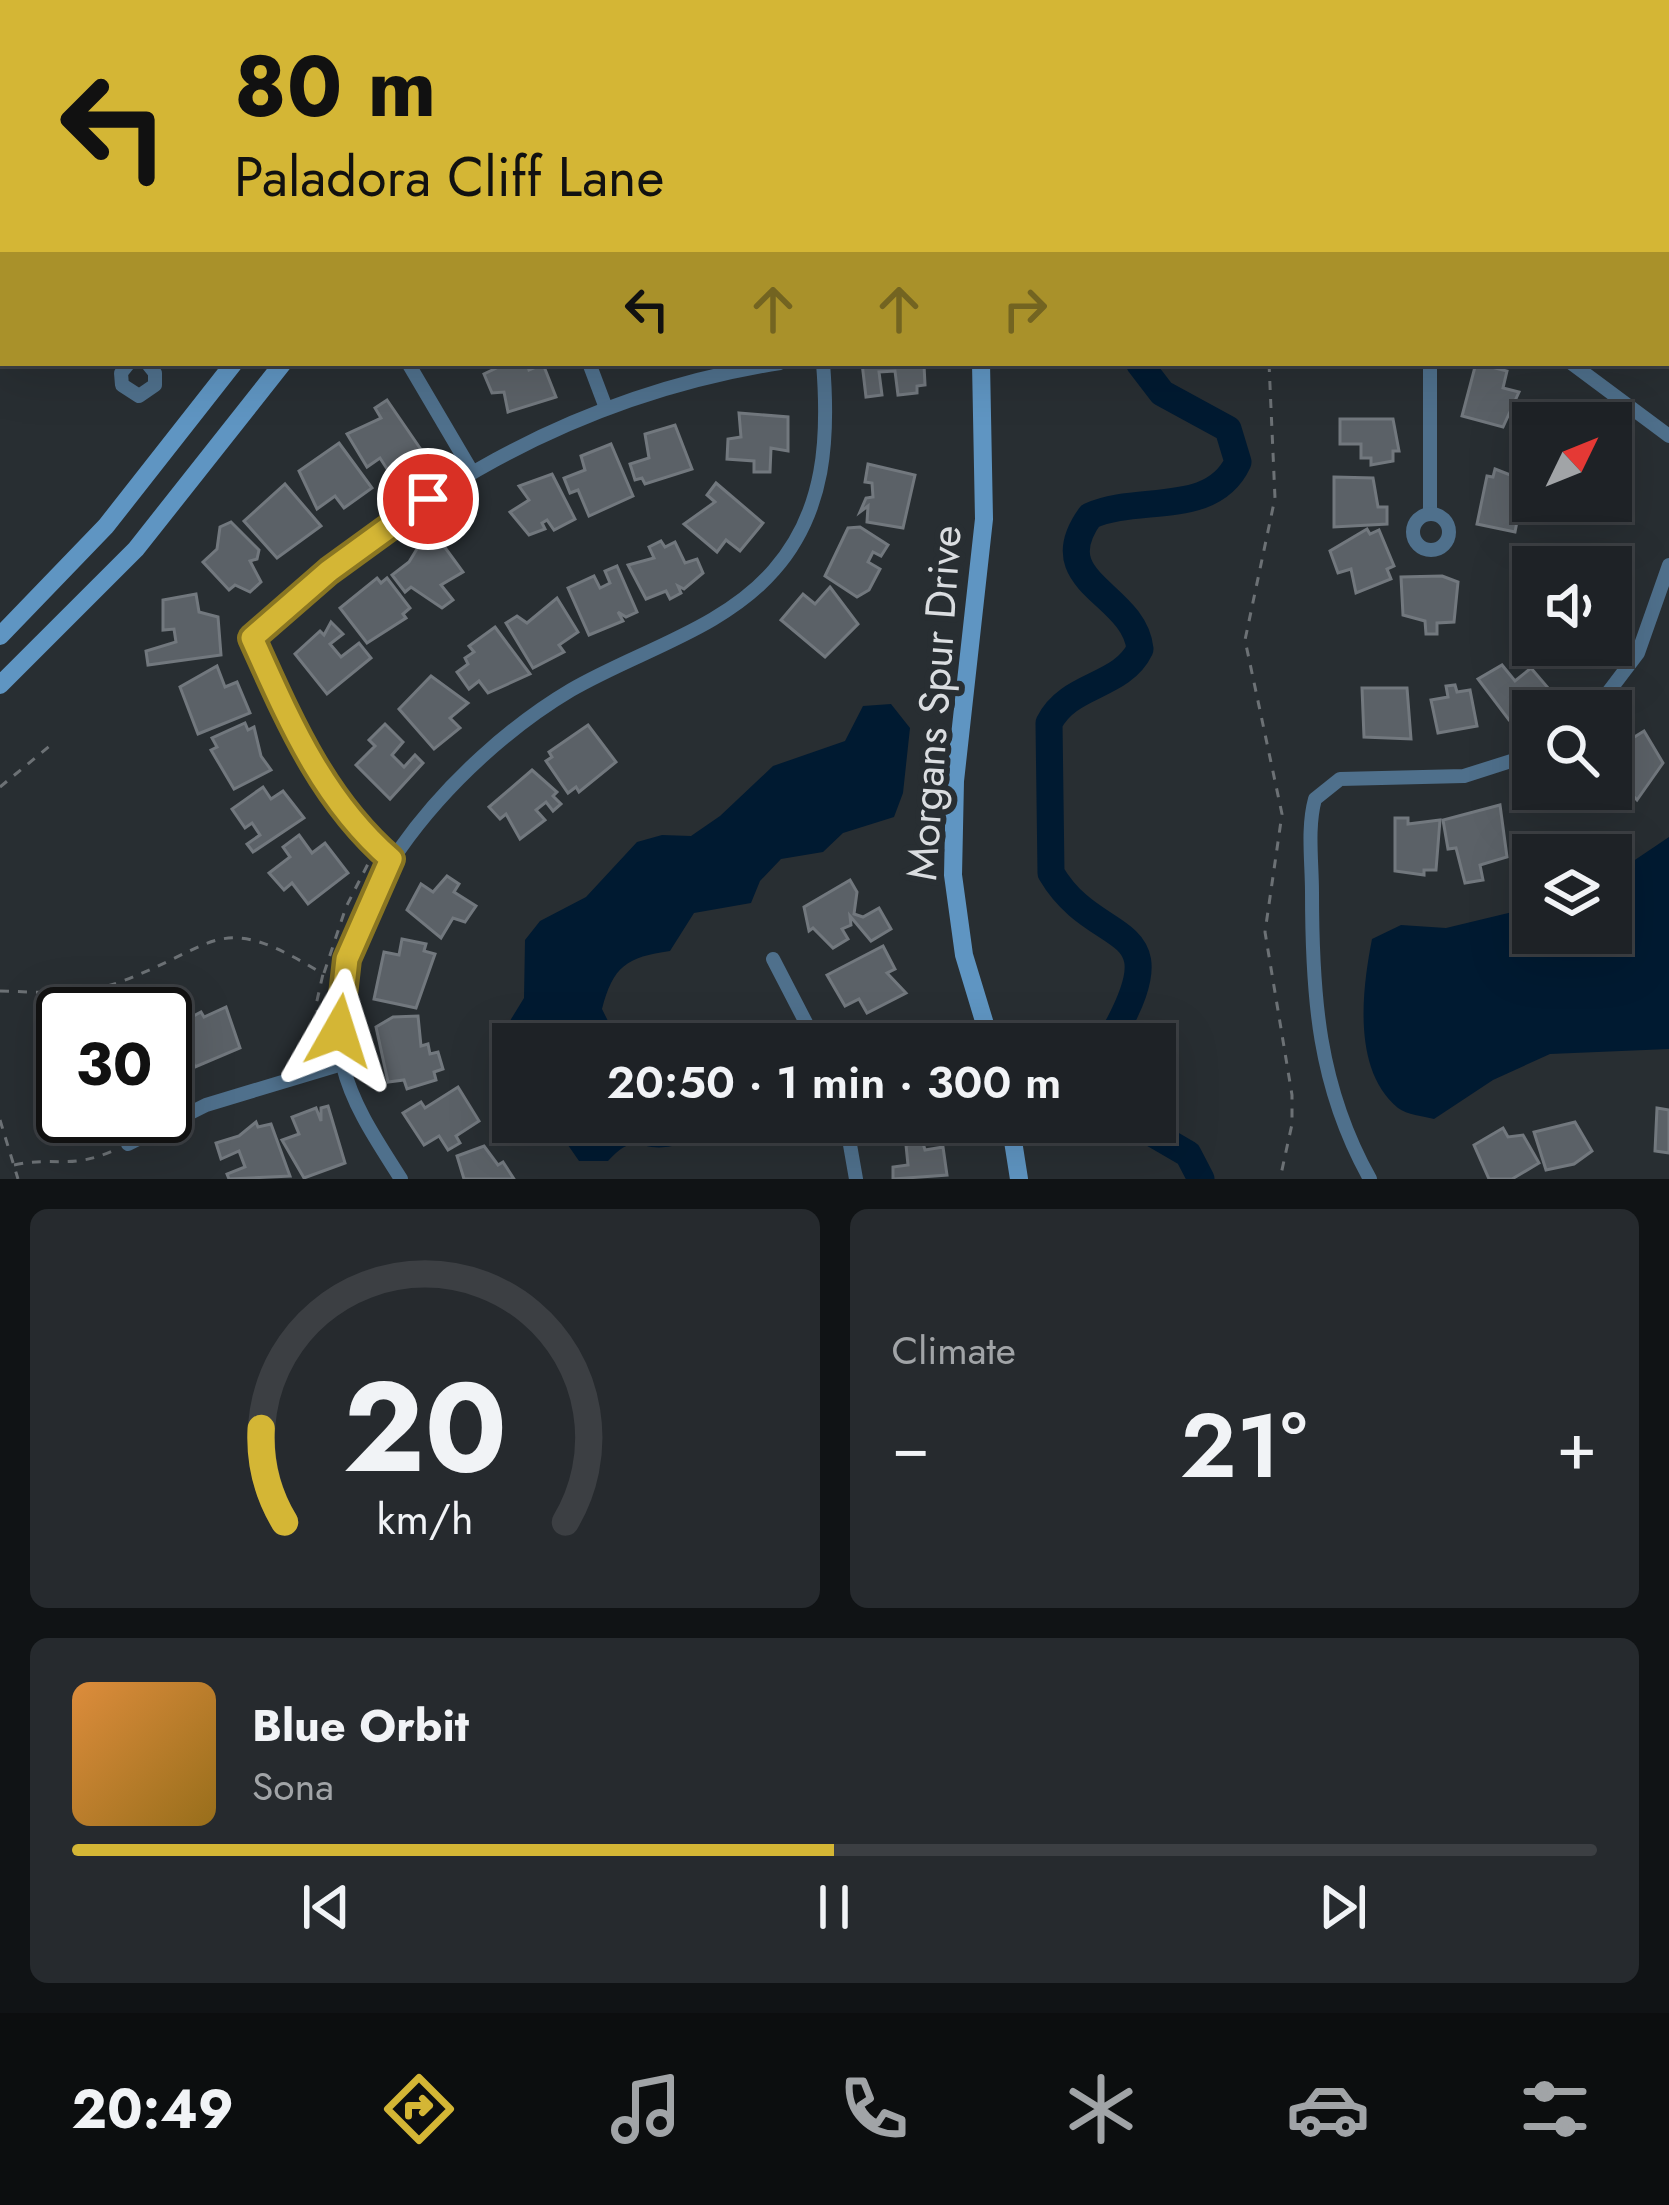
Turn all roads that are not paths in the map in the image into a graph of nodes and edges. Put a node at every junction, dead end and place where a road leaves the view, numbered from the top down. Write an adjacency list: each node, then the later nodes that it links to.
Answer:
1 (127, 366): 2 (street)
2 (149, 366)
3 (233, 366): 17 (main road)
4 (281, 366): 19 (main road)
5 (410, 366): 14 (street)
6 (590, 366): 12 (street)
7 (764, 366): 12 (street)
8 (823, 366): 23 (street)
9 (981, 366): 26 (main road, Morgans Spur Drive)
10 (1430, 366): 15 (street)
11 (1575, 366): 13 (street)
12 (606, 408): 14 (street)
13 (1669, 436)
14 (471, 470): 23 (street)
15 (1430, 514)
16 (1669, 565): 21 (street)
17 (30, 609): 18 (main road); 19 (main road)
18 (0, 635)
19 (55, 635): 20 (main road)
20 (0, 686)
21 (1610, 690)
22 (1512, 761): 34 (street)
23 (386, 854): 27 (street)
24 (773, 959): 25 (street)
25 (807, 1023)
26 (985, 1023)
27 (335, 1066): 30 (street); 31 (street)
28 (850, 1143): 32 (street)
29 (1013, 1143): 33 (main road)
30 (128, 1144)
31 (401, 1179)
32 (856, 1179)
33 (1019, 1179)
34 (1370, 1179)

